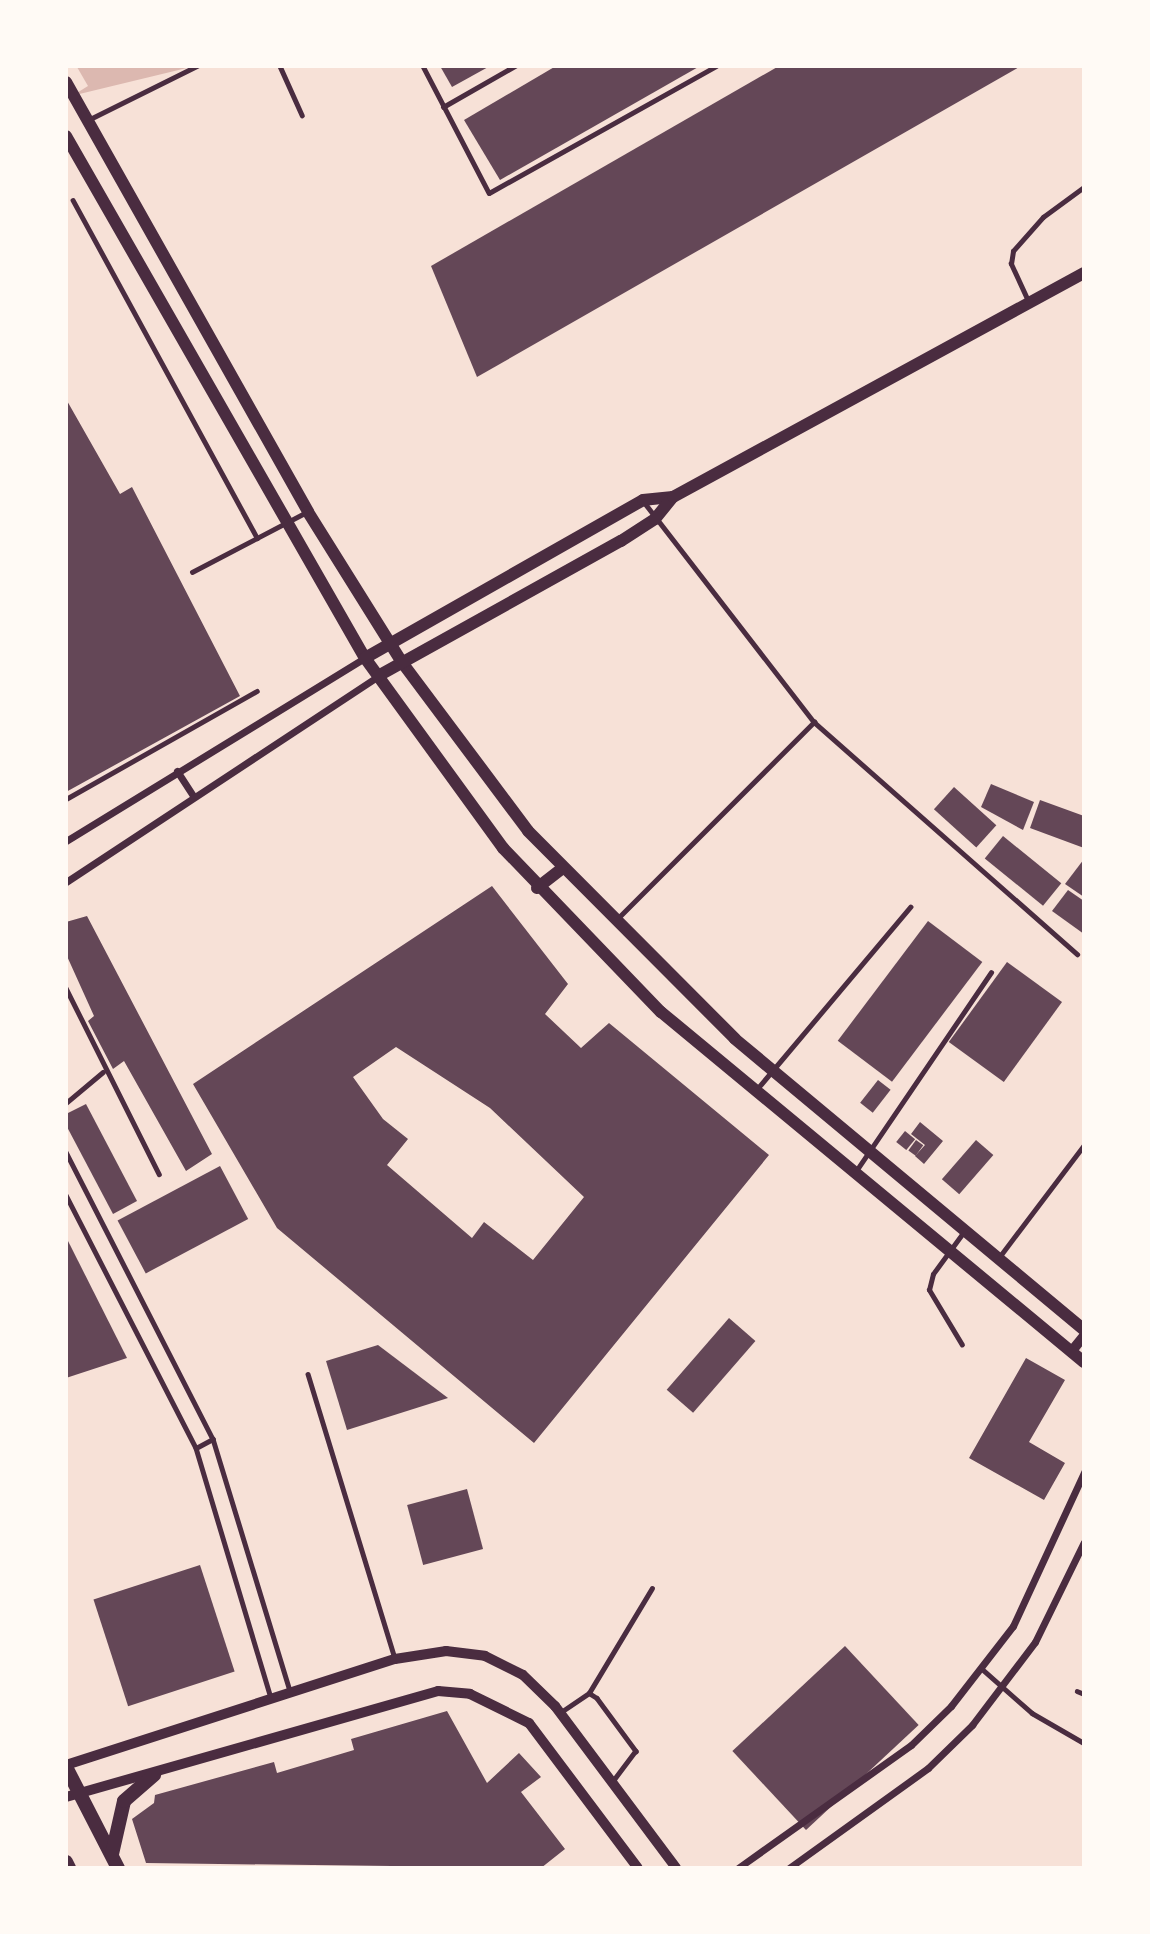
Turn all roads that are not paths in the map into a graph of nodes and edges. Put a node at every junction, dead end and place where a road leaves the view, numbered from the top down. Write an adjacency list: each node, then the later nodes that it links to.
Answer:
1 (197, 66): 9 (lane)
2 (280, 66): 8 (lane)
3 (423, 66): 7 (lane)
4 (515, 66): 7 (lane)
5 (716, 66): 7 (lane)
6 (66, 82): 9 (main road)
7 (443, 107)
8 (302, 115)
9 (87, 121): 17 (main road)
10 (66, 136): 19 (main road)
11 (1083, 187): 14 (lane)
12 (74, 200): 20 (lane)
13 (1083, 273): 14 (main road)
14 (1029, 303): 15 (main road)
15 (673, 497): 16 (main road); 18 (main road)
16 (643, 500): 18 (lane); 22 (main road)
17 (308, 512): 19 (lane); 22 (main road)
18 (655, 519): 24 (main road); 27 (lane)
19 (285, 525): 20 (lane); 23 (main road)
20 (257, 538): 21 (lane)
21 (192, 572)
22 (388, 642): 23 (main road); 24 (main road)
23 (365, 658): 25 (main road); 28 (street)
24 (401, 661): 25 (main road); 32 (main road)
25 (378, 676): 29 (street); 34 (main road)
26 (257, 691): 30 (lane)
27 (814, 722): 36 (lane); 37 (lane)
28 (177, 771): 29 (street); 31 (street)
29 (193, 796): 33 (street)
30 (66, 799)
31 (68, 836)
32 (561, 869): 34 (main road); 36 (main road)
33 (66, 882)
34 (537, 888): 42 (main road)
35 (910, 907): 40 (lane)
36 (613, 923): 40 (main road)
37 (1077, 954)
38 (991, 972): 46 (lane)
39 (66, 988): 41 (lane)
40 (772, 1071): 42 (lane); 46 (main road)
41 (103, 1072): 43 (lane); 47 (lane)
42 (754, 1093): 48 (main road)
43 (66, 1102)
44 (1083, 1145): 52 (lane)
45 (66, 1152): 59 (lane)
46 (870, 1153): 48 (lane); 50 (main road)
47 (159, 1174)
48 (853, 1174): 51 (main road)
49 (66, 1195): 60 (lane)
50 (964, 1233): 51 (lane); 52 (main road)
51 (949, 1252): 55 (lane); 56 (main road)
52 (997, 1259): 53 (main road)
53 (1083, 1330)
54 (1083, 1336): 56 (street)
55 (962, 1345)
56 (1071, 1353): 57 (main road)
57 (1083, 1362)
58 (308, 1374): 64 (lane)
59 (213, 1439): 60 (lane); 68 (lane)
60 (197, 1448): 71 (lane)
61 (1083, 1472): 65 (street)
62 (1083, 1542): 66 (street)
63 (652, 1588): 69 (lane)
64 (395, 1659): 68 (street); 72 (street)
65 (981, 1668): 66 (lane); 83 (street)
66 (1005, 1688): 73 (lane); 84 (street)
67 (1077, 1690): 70 (lane)
68 (290, 1692): 71 (street)
69 (589, 1693): 72 (lane); 76 (lane)
70 (1083, 1694)
71 (271, 1698): 74 (street)
72 (561, 1712): 76 (street)
73 (1083, 1743)
74 (66, 1766): 77 (highway)
75 (154, 1775): 77 (street); 79 (highway); 81 (street)
76 (612, 1782): 82 (street)
77 (73, 1796): 79 (highway)
78 (66, 1862): 80 (highway)
79 (115, 1863)
80 (69, 1867)
81 (638, 1867)
82 (676, 1867)
83 (738, 1867)
84 (789, 1867)

